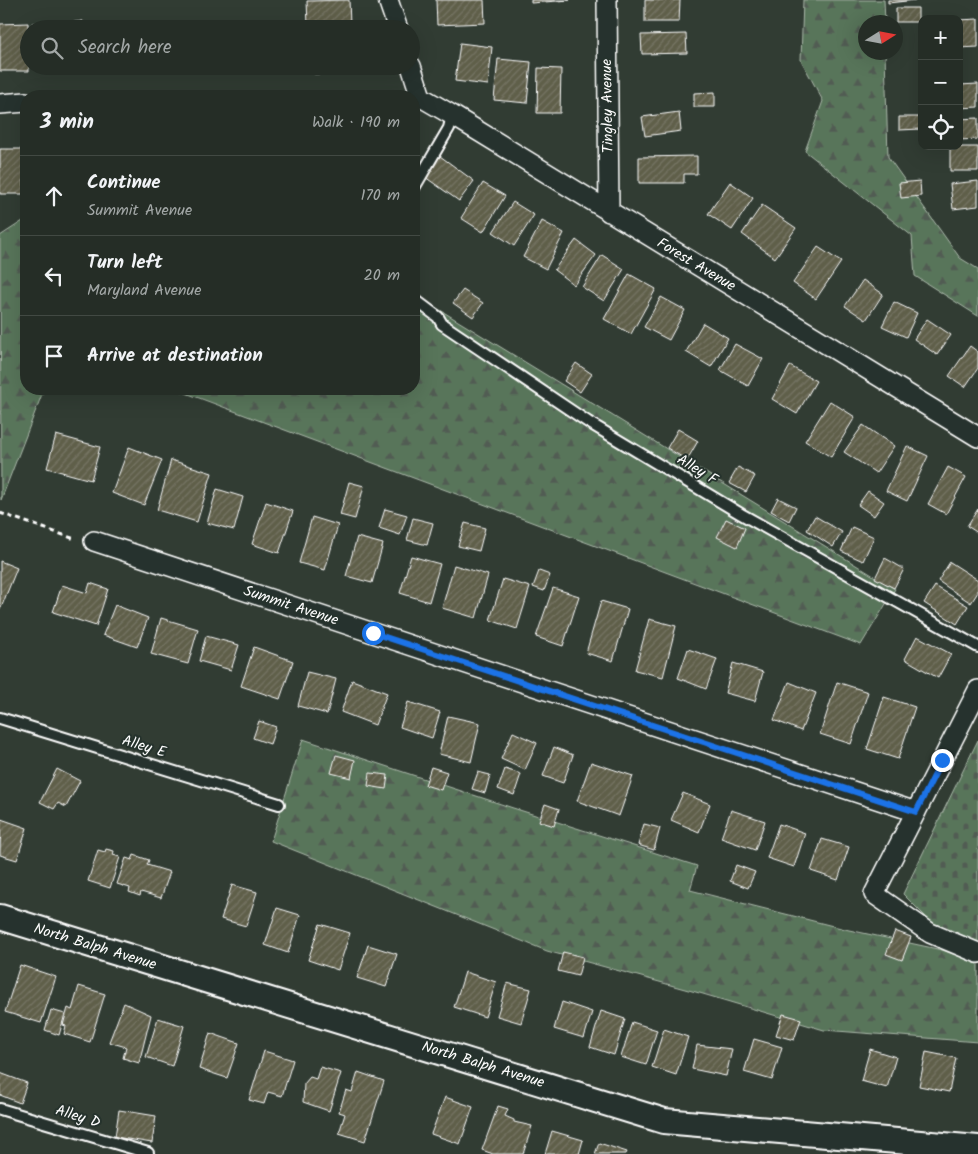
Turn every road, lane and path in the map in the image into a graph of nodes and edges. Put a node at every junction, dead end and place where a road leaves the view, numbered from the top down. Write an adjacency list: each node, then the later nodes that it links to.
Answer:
1 (388, 0): 3 (street)
2 (606, 0): 11 (street, Tingley Avenue)
3 (395, 20)
4 (413, 75): 5 (street)
5 (416, 90)
6 (420, 98): 9 (street, Forest Avenue)
7 (20, 102): 8 (street)
8 (0, 104)
9 (452, 115): 10 (lane); 11 (street, Forest Avenue)
10 (420, 178)
11 (609, 212): 13 (street, Forest Avenue)
12 (420, 304): 16 (lane, Alley F)
13 (978, 437)
14 (0, 513): 15 (path)
15 (86, 540): 20 (street, Summit Avenue)
16 (978, 647)
17 (978, 690): 20 (street)
18 (0, 718): 19 (lane, Alley E)
19 (279, 804)
20 (916, 812): 22 (street)
21 (0, 917): 24 (street, North Balph Avenue)
22 (978, 953)
23 (0, 1109): 25 (lane, Alley D)
24 (978, 1148)
25 (148, 1154)

